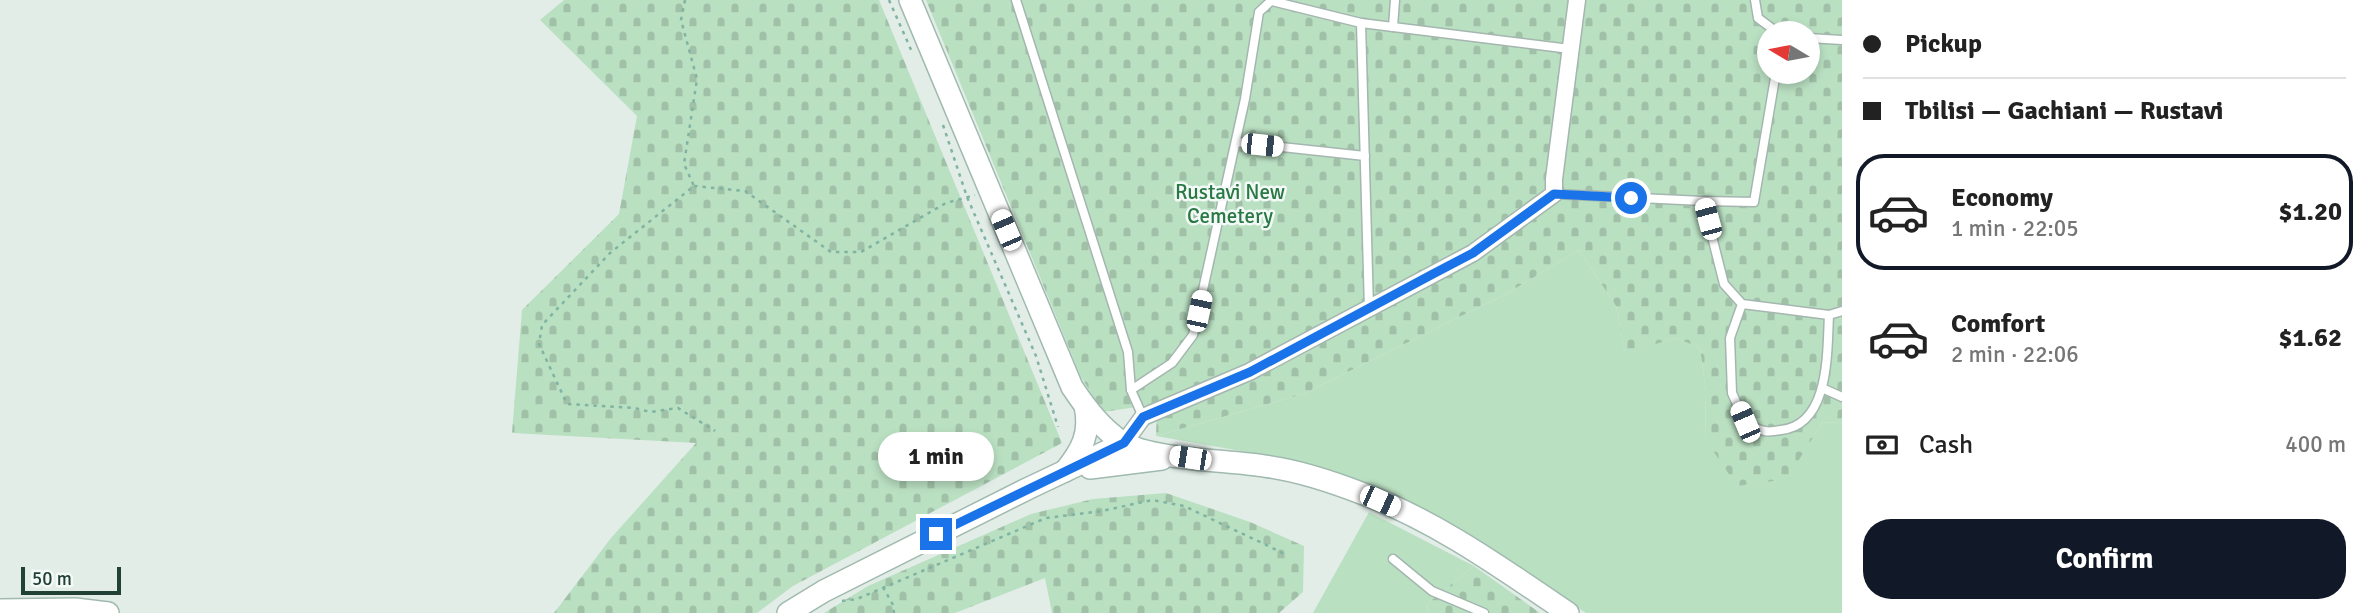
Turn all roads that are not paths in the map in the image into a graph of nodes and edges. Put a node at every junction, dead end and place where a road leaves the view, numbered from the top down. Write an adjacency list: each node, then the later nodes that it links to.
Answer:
1 (910, 0): 25 (main road)
2 (1016, 0): 23 (lane)
3 (1395, 0): 9 (lane)
4 (1577, 0): 12 (street)
5 (1755, 0): 7 (lane)
6 (1272, 1): 8 (lane); 14 (lane)
7 (1762, 21)
8 (1361, 23): 9 (lane); 15 (lane)
9 (1393, 27): 12 (lane)
10 (1820, 39): 11 (lane)
11 (1842, 40)
12 (1570, 49): 16 (street)
13 (1774, 84): 17 (lane)
14 (1236, 142): 15 (lane); 23 (lane)
15 (1365, 156): 19 (lane)
16 (1554, 194): 17 (lane); 19 (street)
17 (1703, 201): 18 (lane)
18 (1742, 303): 21 (lane); 22 (lane)
19 (1369, 309): 26 (street)
20 (1842, 311): 21 (lane)
21 (1829, 315): 22 (lane)
22 (1822, 388): 24 (lane)
23 (1131, 390): 26 (lane)
24 (1842, 397)
25 (1085, 406): 27 (main road); 29 (main road)
26 (1143, 417): 27 (street)
27 (1124, 443): 28 (main road); 29 (main road)
28 (1190, 458): 29 (main road); 35 (main road)
29 (1064, 473): 33 (main road)
30 (1393, 559): 34 (lane)
31 (0, 610): 32 (main road)
32 (108, 613)
33 (788, 613)
34 (1484, 613)
35 (1568, 613)

